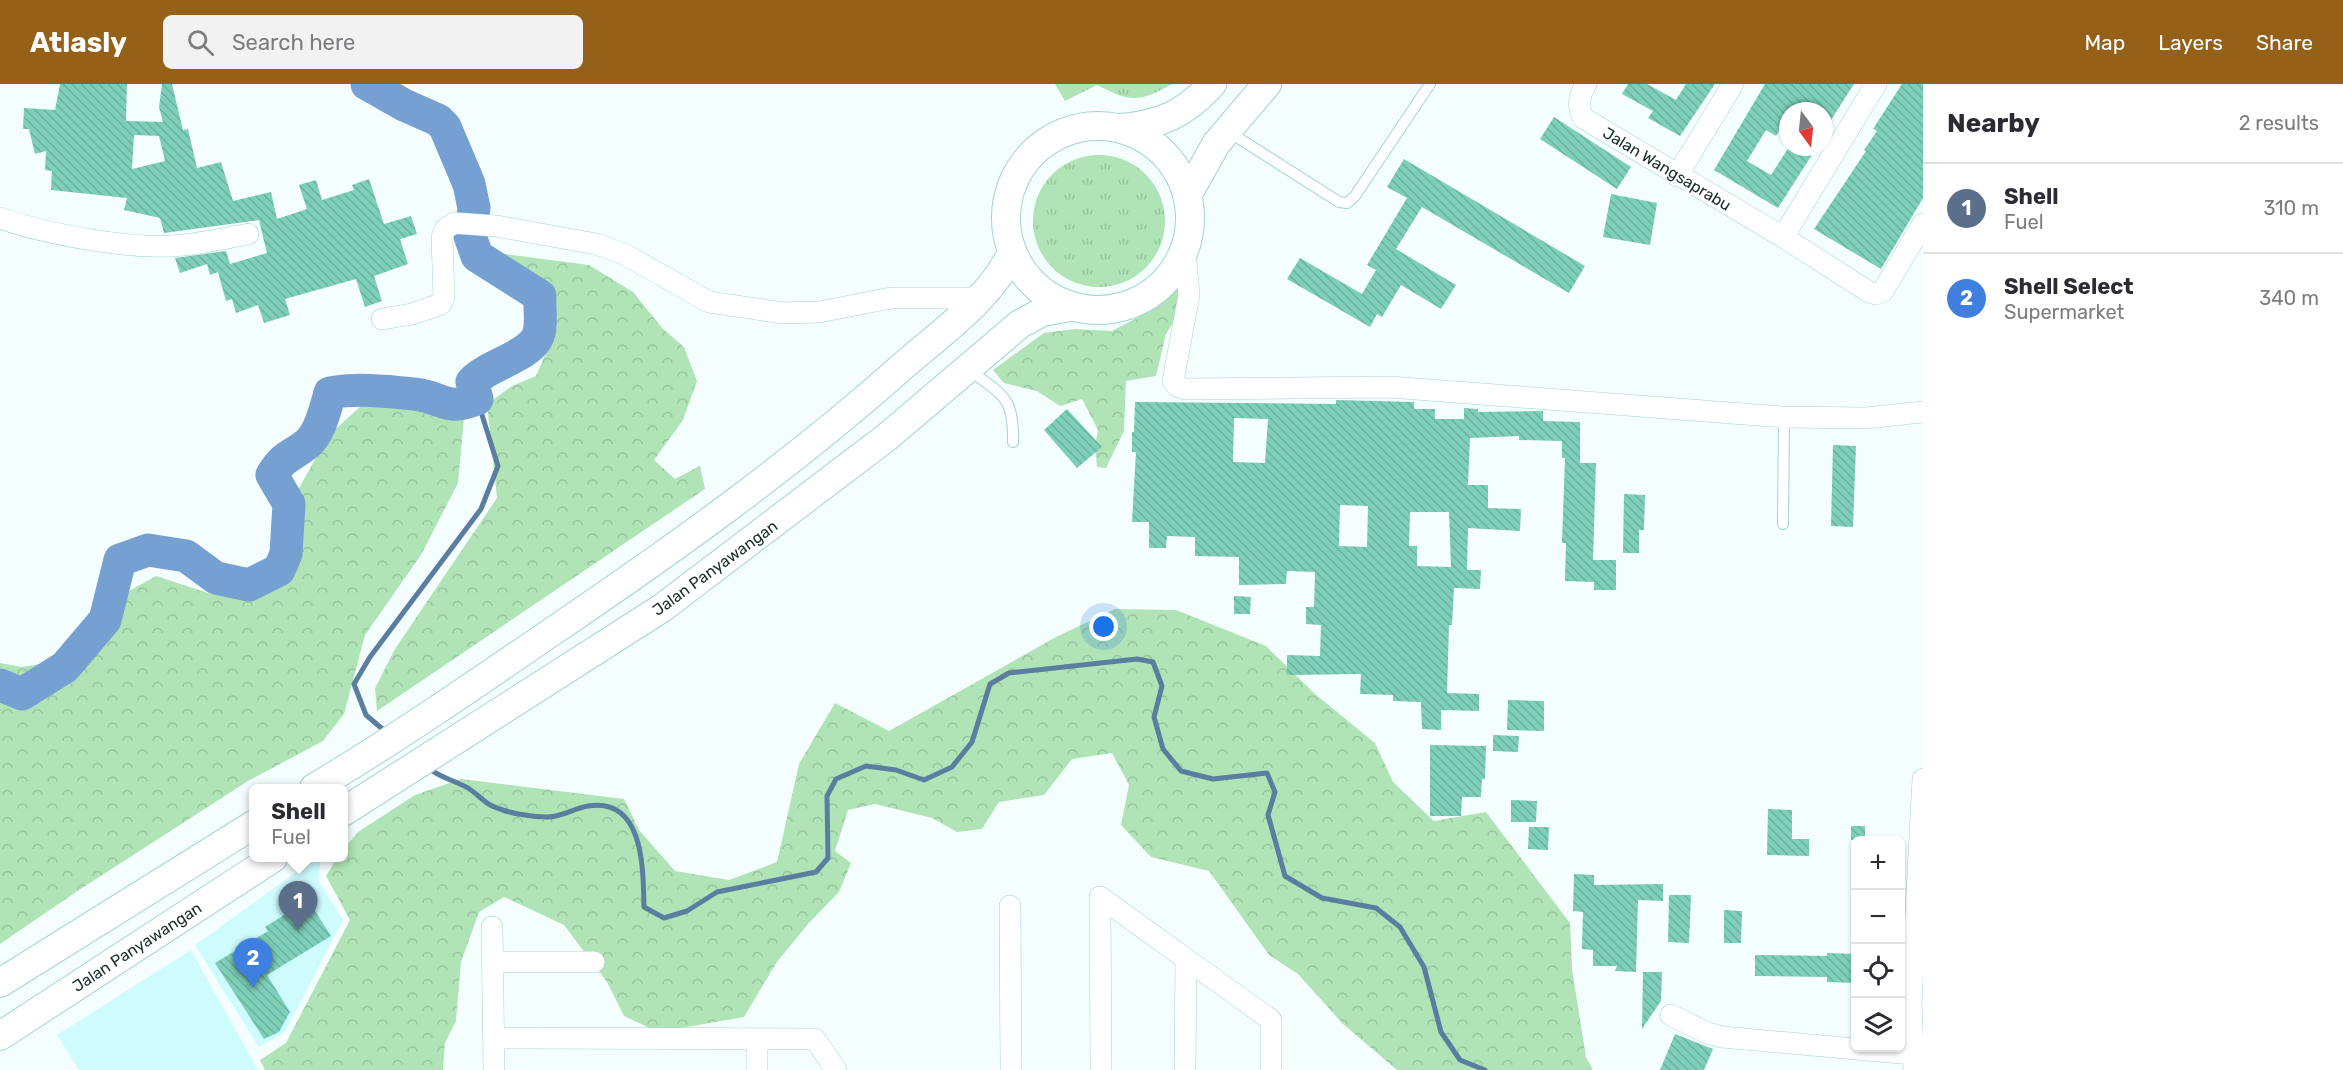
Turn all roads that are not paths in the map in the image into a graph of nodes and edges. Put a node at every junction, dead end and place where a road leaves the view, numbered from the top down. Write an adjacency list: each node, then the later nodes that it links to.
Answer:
1 (1212, 84): 7 (main road)
2 (1267, 84): 8 (main road)
3 (1430, 84): 8 (lane)
4 (1586, 84): 9 (street, Jalan Wangsaprabu)
5 (1733, 84): 9 (street)
6 (1876, 84): 14 (street)
7 (1120, 128): 10 (main road); 16 (main road)
8 (1227, 130): 10 (main road)
9 (1677, 176): 14 (street, Jalan Wangsaprabu)
10 (1188, 194): 15 (main road)
11 (0, 218): 13 (street)
12 (1923, 224): 14 (street, Jalan Wangsaprabu)
13 (248, 234)
14 (1783, 237)
15 (1185, 250): 18 (main road); 22 (street)
16 (1012, 253): 17 (main road); 18 (main road)
17 (980, 298): 19 (street); 26 (main road)
18 (1071, 307): 20 (main road, Jalan Panyawangan)
19 (382, 320)
20 (968, 369): 23 (lane); 27 (main road, Jalan Panyawangan)
21 (1923, 412): 22 (street)
22 (1784, 417): 24 (lane)
23 (1013, 442)
24 (1783, 524)
25 (1923, 779): 29 (street)
26 (322, 784)
27 (354, 805)
28 (249, 827): 37 (main road)
29 (1921, 841): 33 (street)
30 (267, 862): 39 (main road, Jalan Panyawangan)
31 (1010, 906): 46 (street)
32 (492, 927): 36 (street)
33 (1919, 929): 42 (street)
34 (1186, 959): 47 (street); 48 (street); 49 (street)
35 (594, 962): 36 (street)
36 (493, 963): 40 (street)
37 (0, 982)
38 (1671, 1015): 42 (street)
39 (0, 1036)
40 (494, 1038): 41 (street); 43 (street)
41 (757, 1039): 44 (street); 45 (street)
42 (1913, 1062)
43 (494, 1070)
44 (757, 1070)
45 (836, 1070)
46 (1011, 1070)
47 (1101, 1070)
48 (1185, 1070)
49 (1271, 1070)

